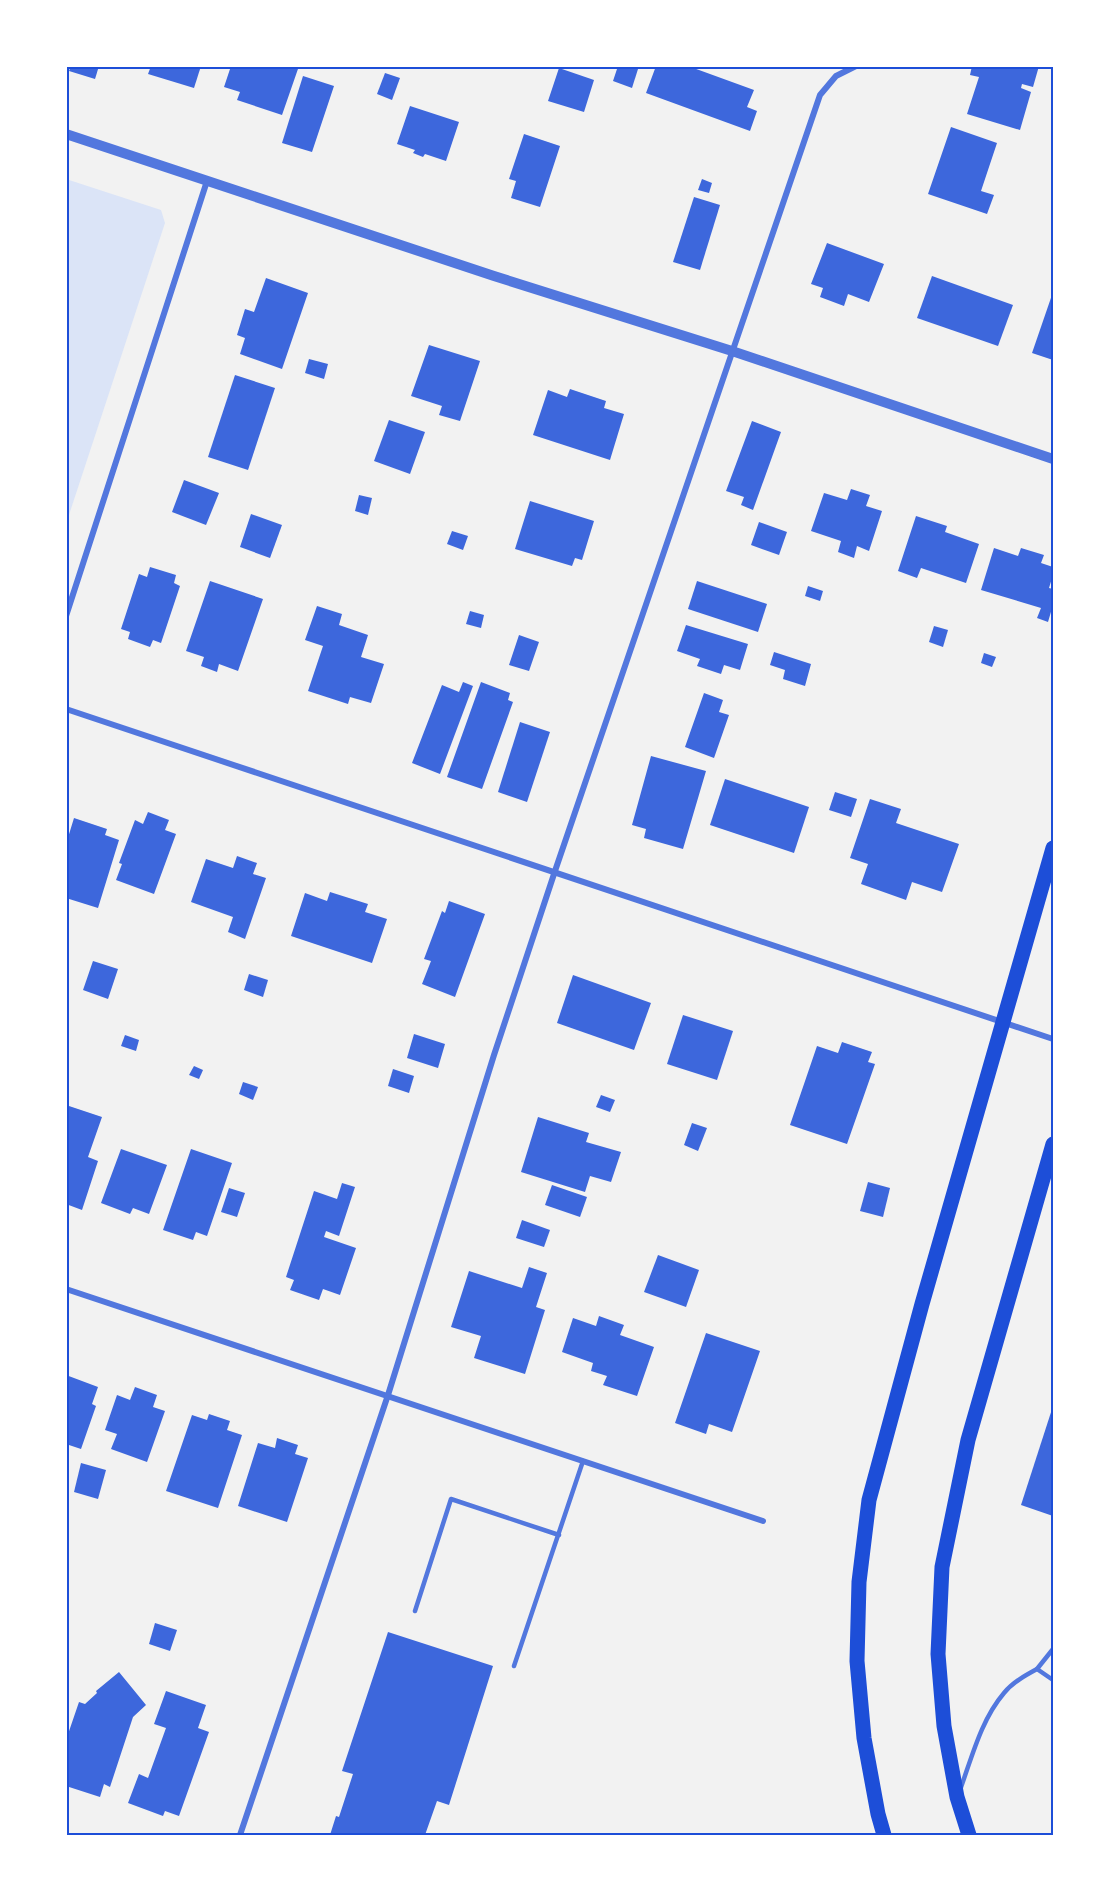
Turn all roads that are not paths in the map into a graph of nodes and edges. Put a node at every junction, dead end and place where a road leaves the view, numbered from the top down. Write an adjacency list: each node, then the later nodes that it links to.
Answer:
1 (856, 66): 4 (street)
2 (66, 134): 3 (street)
3 (207, 181): 4 (street); 6 (street)
4 (732, 351): 5 (street); 9 (street)
5 (1053, 459)
6 (66, 616)
7 (66, 709): 9 (street)
8 (1053, 848): 10 (main road)
9 (555, 871): 10 (street); 14 (street)
10 (1003, 1022): 11 (street); 25 (main road)
11 (1053, 1038)
12 (1053, 1144): 23 (main road)
13 (66, 1289): 14 (street)
14 (388, 1395): 15 (street); 24 (street)
15 (583, 1461): 16 (street); 17 (lane)
16 (763, 1521)
17 (559, 1535): 18 (lane); 20 (lane)
18 (415, 1611)
19 (1053, 1649): 21 (lane)
20 (514, 1666)
21 (1037, 1669): 22 (lane); 23 (lane)
22 (1053, 1680)
23 (957, 1797): 26 (main road)
24 (240, 1835)
25 (884, 1835)
26 (969, 1835)

